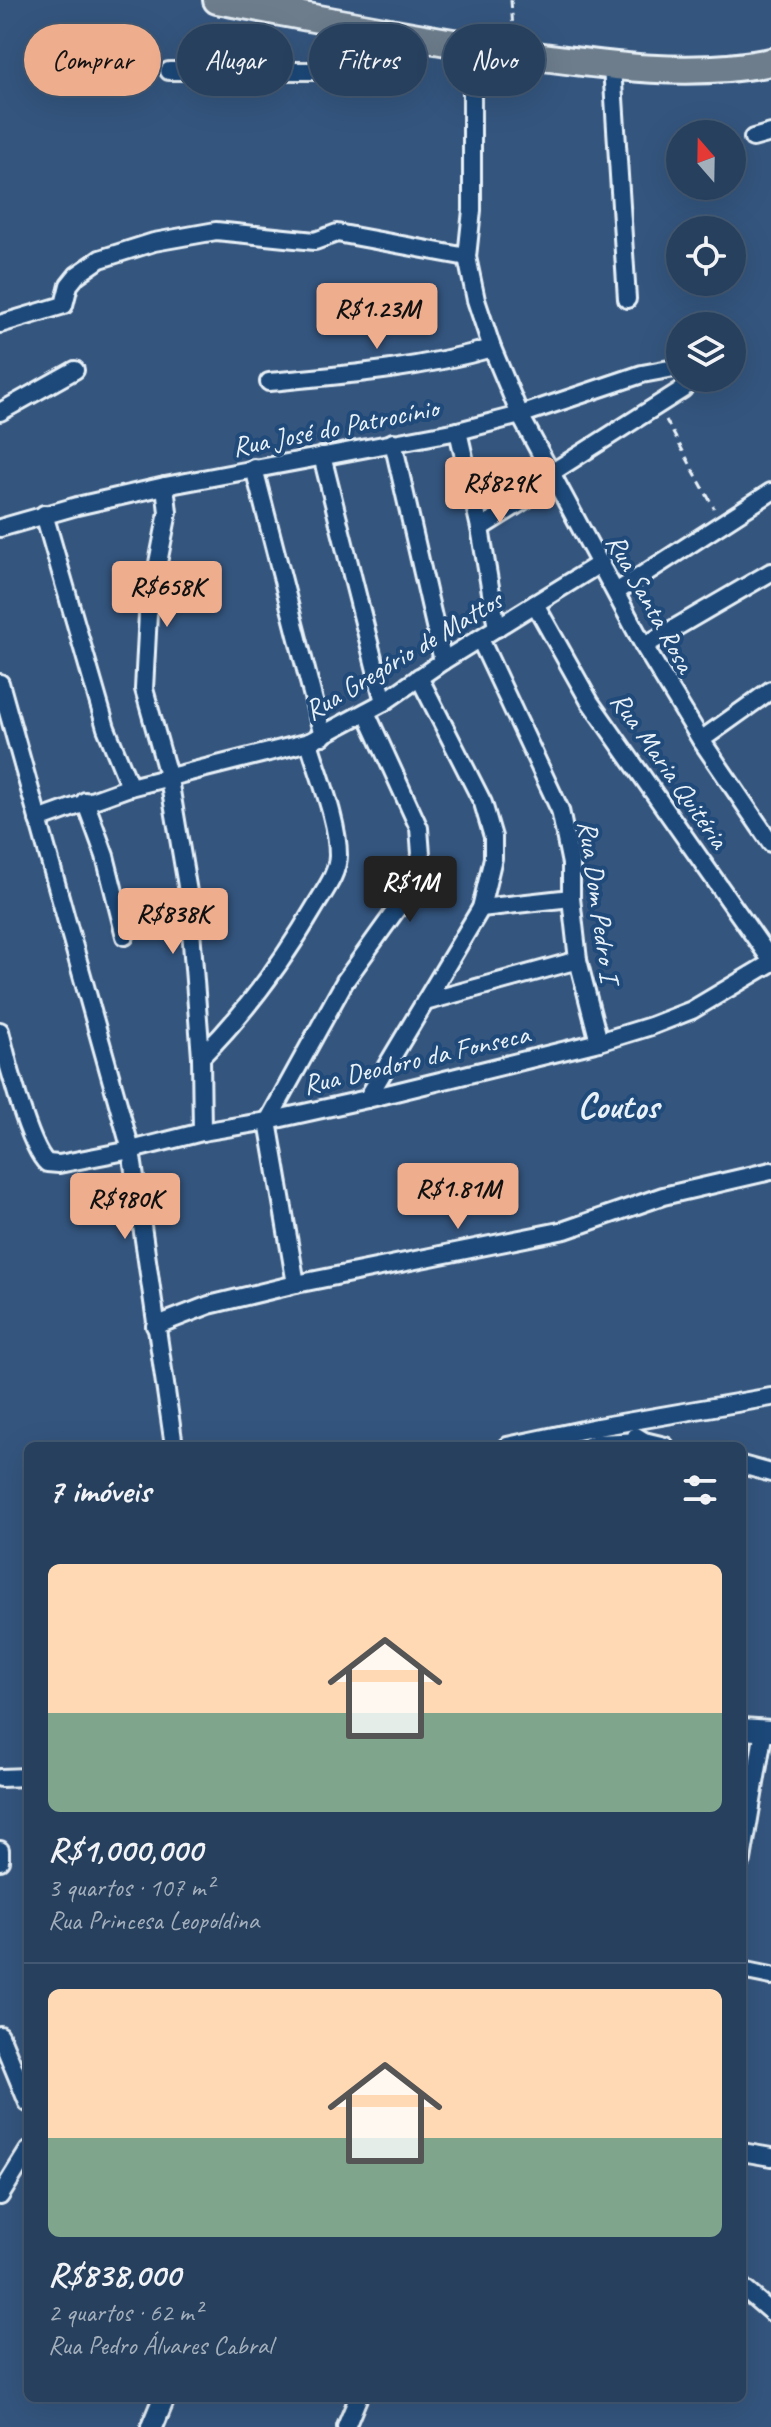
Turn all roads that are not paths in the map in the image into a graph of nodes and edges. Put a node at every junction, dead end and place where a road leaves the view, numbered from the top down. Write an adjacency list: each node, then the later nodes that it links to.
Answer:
1 (217, 0): 2 (main road)
2 (344, 24)
3 (545, 57): 5 (main road)
4 (771, 62): 5 (main road)
5 (612, 67): 12 (street)
6 (169, 71): 7 (street)
7 (309, 71)
8 (472, 96): 11 (street, Rua Santa Rosa)
9 (771, 133): 10 (street)
10 (753, 138)
11 (467, 257): 13 (street); 14 (street, Rua Santa Rosa)
12 (627, 299)
13 (0, 324)
14 (492, 348): 17 (street); 20 (street, Rua Santa Rosa)
15 (666, 369): 20 (street, Rua José do Patrocínio)
16 (75, 370): 19 (street)
17 (269, 382)
18 (678, 392): 25 (street)
19 (0, 412)
20 (520, 415): 21 (street, Rua José do Patrocínio); 25 (street, Rua Santa Rosa)
21 (458, 431): 22 (street, Rua José do Patrocínio); 30 (street)
22 (393, 442): 23 (street, Rua José do Patrocínio); 38 (street)
23 (322, 456): 24 (street, Rua José do Patrocínio); 42 (street)
24 (254, 468): 26 (street, Rua José do Patrocínio); 44 (street)
25 (553, 477): 30 (street); 31 (street, Rua Santa Rosa)
26 (165, 486): 28 (street, Rua José do Patrocínio); 46 (street)
27 (771, 492): 33 (street)
28 (44, 514): 29 (street, Rua José do Patrocínio); 47 (street)
29 (0, 528)
30 (480, 528): 35 (street)
31 (601, 563): 33 (street, Rua Santa Rosa); 34 (street, Rua Gregório de Mattos)
32 (771, 572): 37 (street)
33 (616, 592): 37 (street, Rua Santa Rosa)
34 (535, 604): 35 (street, Rua Gregório de Mattos); 55 (street, Rua Maria Quitéria)
35 (497, 628): 36 (street, Rua Gregório de Mattos)
36 (480, 639): 38 (street, Rua Gregório de Mattos); 51 (street, Rua Dom Pedro I)
37 (644, 646): 45 (street, Rua Santa Rosa)
38 (443, 661): 39 (street, Rua Gregório de Mattos)
39 (419, 677): 42 (street, Rua Gregório de Mattos); 52 (street)
40 (0, 683): 49 (street)
41 (771, 690): 45 (street)
42 (384, 702): 43 (street, Rua Gregório de Mattos)
43 (366, 712): 44 (street, Rua Gregório de Mattos); 61 (street)
44 (316, 739): 46 (street, Rua Gregório de Mattos); 59 (street)
45 (701, 740): 50 (street, Rua Santa Rosa)
46 (169, 779): 47 (street, Rua Gregório de Mattos); 59 (street)
47 (130, 787): 48 (street, Rua Gregório de Mattos)
48 (85, 801): 49 (street, Rua Gregório de Mattos); 53 (street)
49 (38, 820): 63 (street)
50 (771, 843)
51 (571, 898): 52 (street); 54 (street, Rua Dom Pedro I)
52 (481, 908): 56 (street)
53 (125, 936)
54 (578, 960): 56 (street); 58 (street, Rua Dom Pedro I)
55 (771, 962): 58 (street, Rua Deodoro da Fonseca)
56 (425, 1002): 60 (street)
57 (0, 1031): 63 (street, Rua Deodoro da Fonseca)
58 (599, 1042): 60 (street, Rua Deodoro da Fonseca)
59 (201, 1057): 62 (street)
60 (367, 1099): 61 (street, Rua Deodoro da Fonseca)
61 (268, 1121): 62 (street, Rua Deodoro da Fonseca); 65 (street)
62 (202, 1132): 63 (street, Rua Deodoro da Fonseca)
63 (131, 1150): 66 (street)
64 (771, 1171): 65 (street)
65 (296, 1284): 66 (street)
66 (155, 1326): 70 (street)
67 (771, 1397): 68 (street)
68 (619, 1424): 69 (street); 71 (street)
69 (644, 1441): 72 (street); 73 (street)
70 (173, 1442)
71 (527, 1442)
72 (620, 1442)
73 (648, 1442)
74 (746, 1466): 75 (street)
75 (771, 1473)
76 (746, 1729): 77 (street)
77 (767, 1731): 80 (street)
78 (24, 1777): 79 (street)
79 (0, 1778)
80 (746, 1839)
81 (0, 1852): 82 (street)
82 (0, 1861)
83 (746, 1971): 84 (street)
84 (771, 1976)
85 (0, 2035): 86 (street)
86 (24, 2093)
87 (746, 2153): 89 (street)
88 (24, 2157): 90 (street)
89 (771, 2157)
90 (18, 2167): 91 (street); 92 (street)
91 (0, 2172)
92 (0, 2196)
93 (746, 2290): 94 (street)
94 (771, 2312)
95 (162, 2402): 97 (street)
96 (356, 2402): 98 (street)
97 (152, 2427)
98 (346, 2427)

